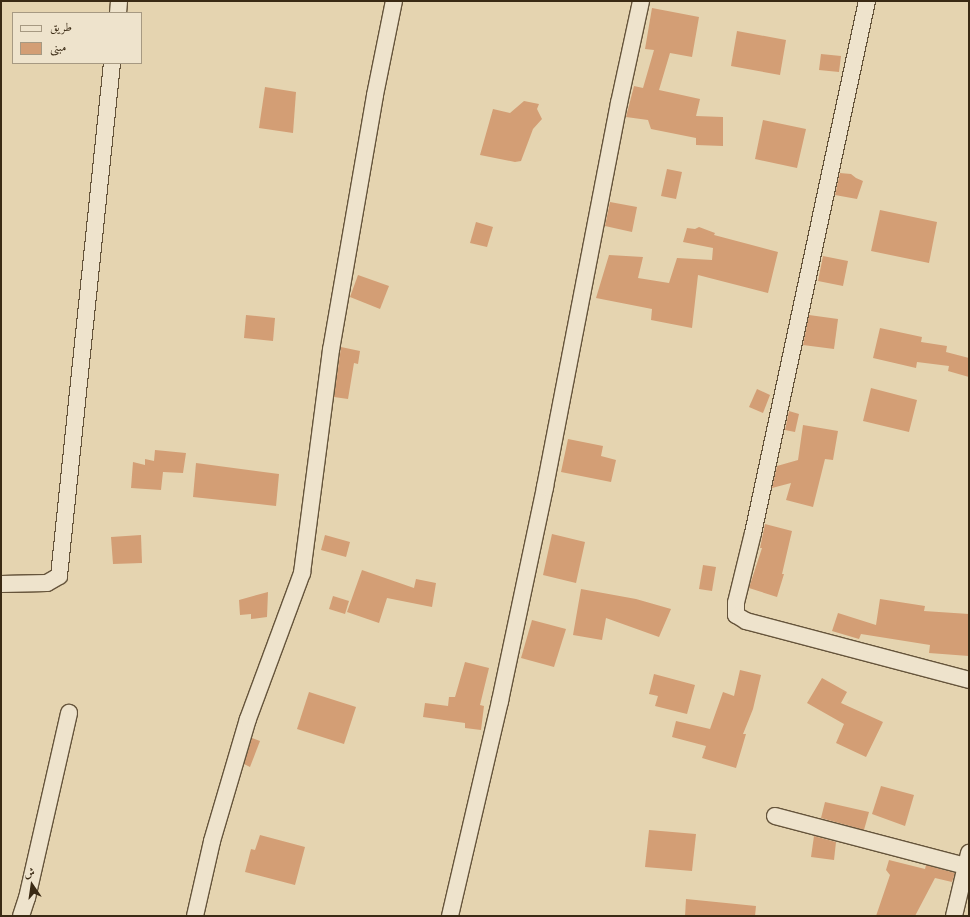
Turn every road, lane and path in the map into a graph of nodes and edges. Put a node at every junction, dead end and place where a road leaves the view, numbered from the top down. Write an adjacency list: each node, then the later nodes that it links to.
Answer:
1 (119, 1): 5 (street)
2 (394, 1): 13 (street)
3 (641, 1): 14 (street)
4 (867, 1): 8 (street)
5 (118, 12)
6 (112, 64): 7 (street)
7 (1, 584)
8 (969, 680)
9 (69, 713): 12 (street)
10 (775, 816): 11 (street)
11 (968, 860): 15 (street)
12 (21, 916)
13 (195, 916)
14 (450, 916)
15 (954, 916)

